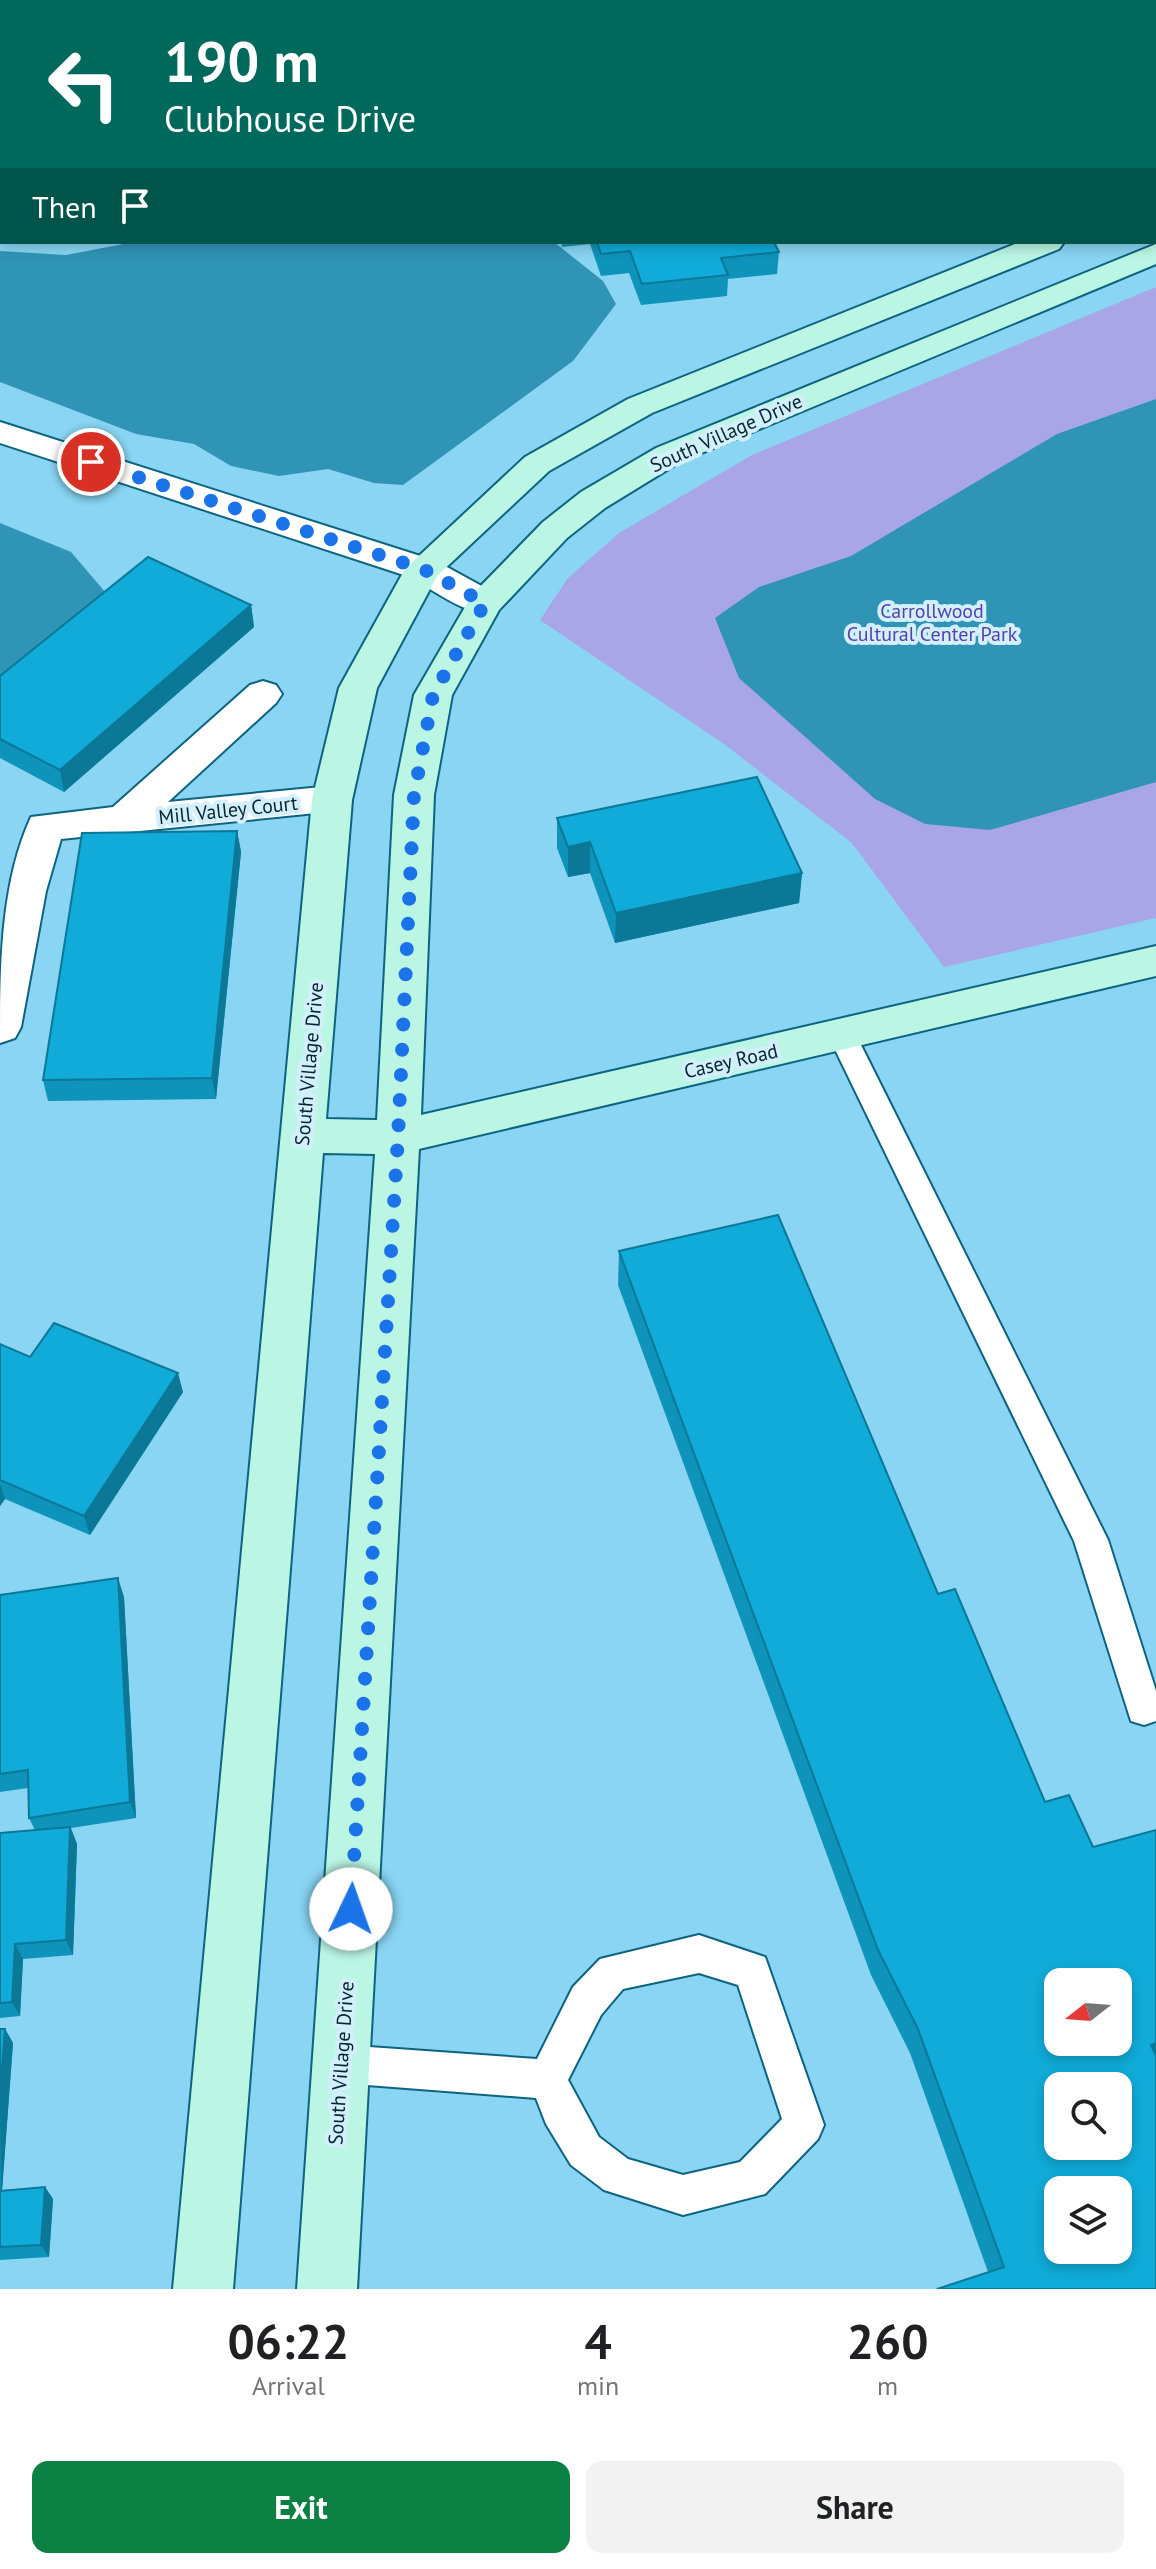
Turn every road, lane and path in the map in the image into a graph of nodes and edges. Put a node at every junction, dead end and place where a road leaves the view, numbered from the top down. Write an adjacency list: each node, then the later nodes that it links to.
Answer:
1 (1043, 244): 4 (street, South Village Drive)
2 (1156, 253): 5 (street, South Village Drive)
3 (0, 432): 4 (street)
4 (423, 569): 5 (street); 7 (street, South Village Drive)
5 (485, 603): 15 (street, South Village Drive)
6 (263, 694): 8 (street, Mill Valley Court)
7 (332, 800): 8 (street, Mill Valley Court); 14 (street, South Village Drive)
8 (123, 820): 9 (street, Mill Valley Court)
9 (13, 894): 11 (street, Mill Valley Court)
10 (1156, 961): 13 (street, Casey Road)
11 (5, 972): 12 (street, Mill Valley Court)
12 (0, 1027)
13 (842, 1035): 15 (street, Casey Road); 16 (lane)
14 (302, 1136): 15 (street, Casey Road); 19 (street, South Village Drive)
15 (398, 1137): 17 (street, South Village Drive)
16 (1144, 1709)
17 (341, 2064): 18 (lane); 20 (street, South Village Drive)
18 (548, 2079): 18 (lane)
19 (203, 2289)
20 (327, 2289)

